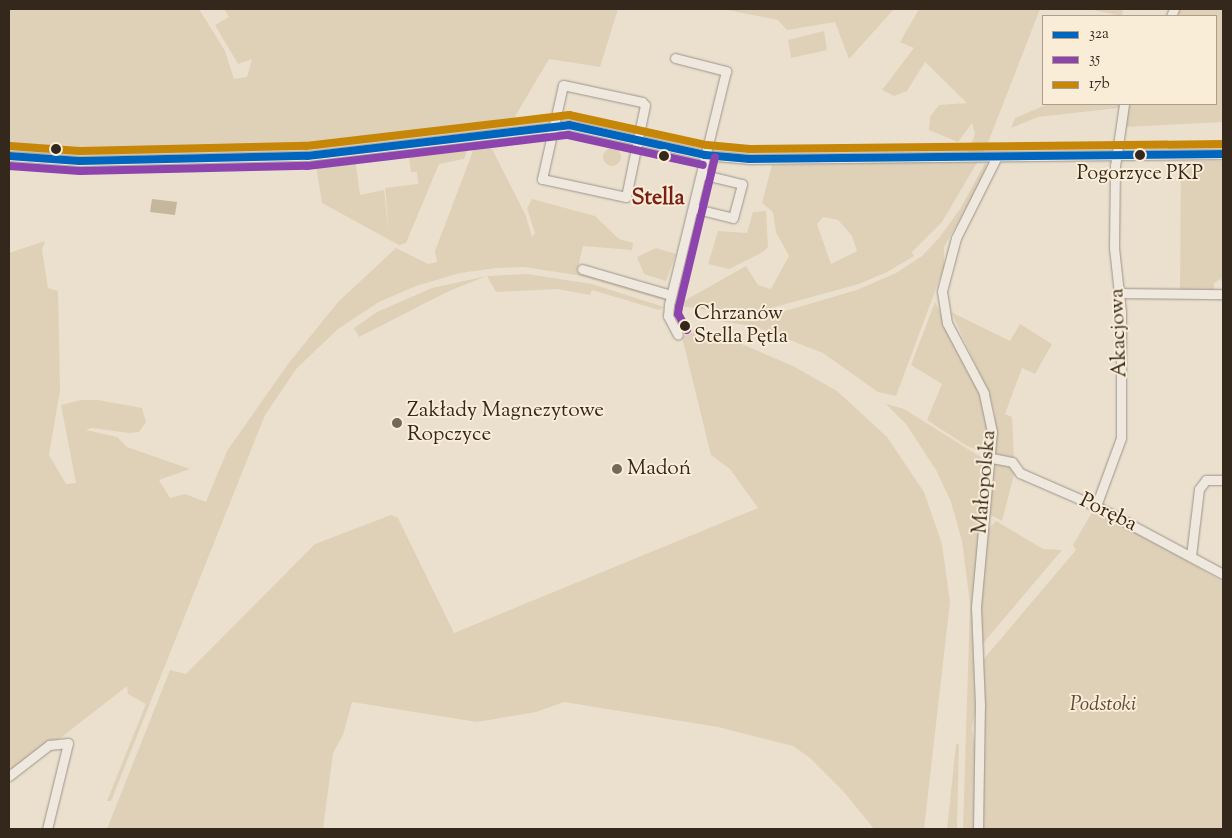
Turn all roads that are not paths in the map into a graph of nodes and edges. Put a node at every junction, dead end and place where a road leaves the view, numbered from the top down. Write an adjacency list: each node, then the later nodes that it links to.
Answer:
1 (676, 58): 6 (street)
2 (1124, 105): 8 (street, Akacjowa)
3 (554, 125): 4 (street); 4 (street); 4 (street); 7 (street)
4 (639, 140): 6 (street)
5 (1223, 154): 8 (street)
6 (705, 155): 9 (street); 10 (street)
7 (9, 156)
8 (1117, 156): 9 (street); 13 (street, Akacjowa)
9 (996, 158): 17 (street, Małopolska)
10 (701, 174): 11 (street); 11 (street)
11 (693, 208): 15 (street)
12 (582, 269): 15 (street)
13 (1120, 293): 14 (street); 19 (street, Akacjowa)
14 (1223, 294)
15 (671, 295): 16 (street)
16 (678, 334)
17 (992, 458): 19 (street, Poręba); 24 (street, Małopolska)
18 (1223, 480): 20 (street)
19 (1096, 506): 20 (street, Poręba)
20 (1191, 556): 21 (street, Poręba)
21 (1223, 574)
22 (9, 776): 23 (street)
23 (47, 829)
24 (978, 829)

